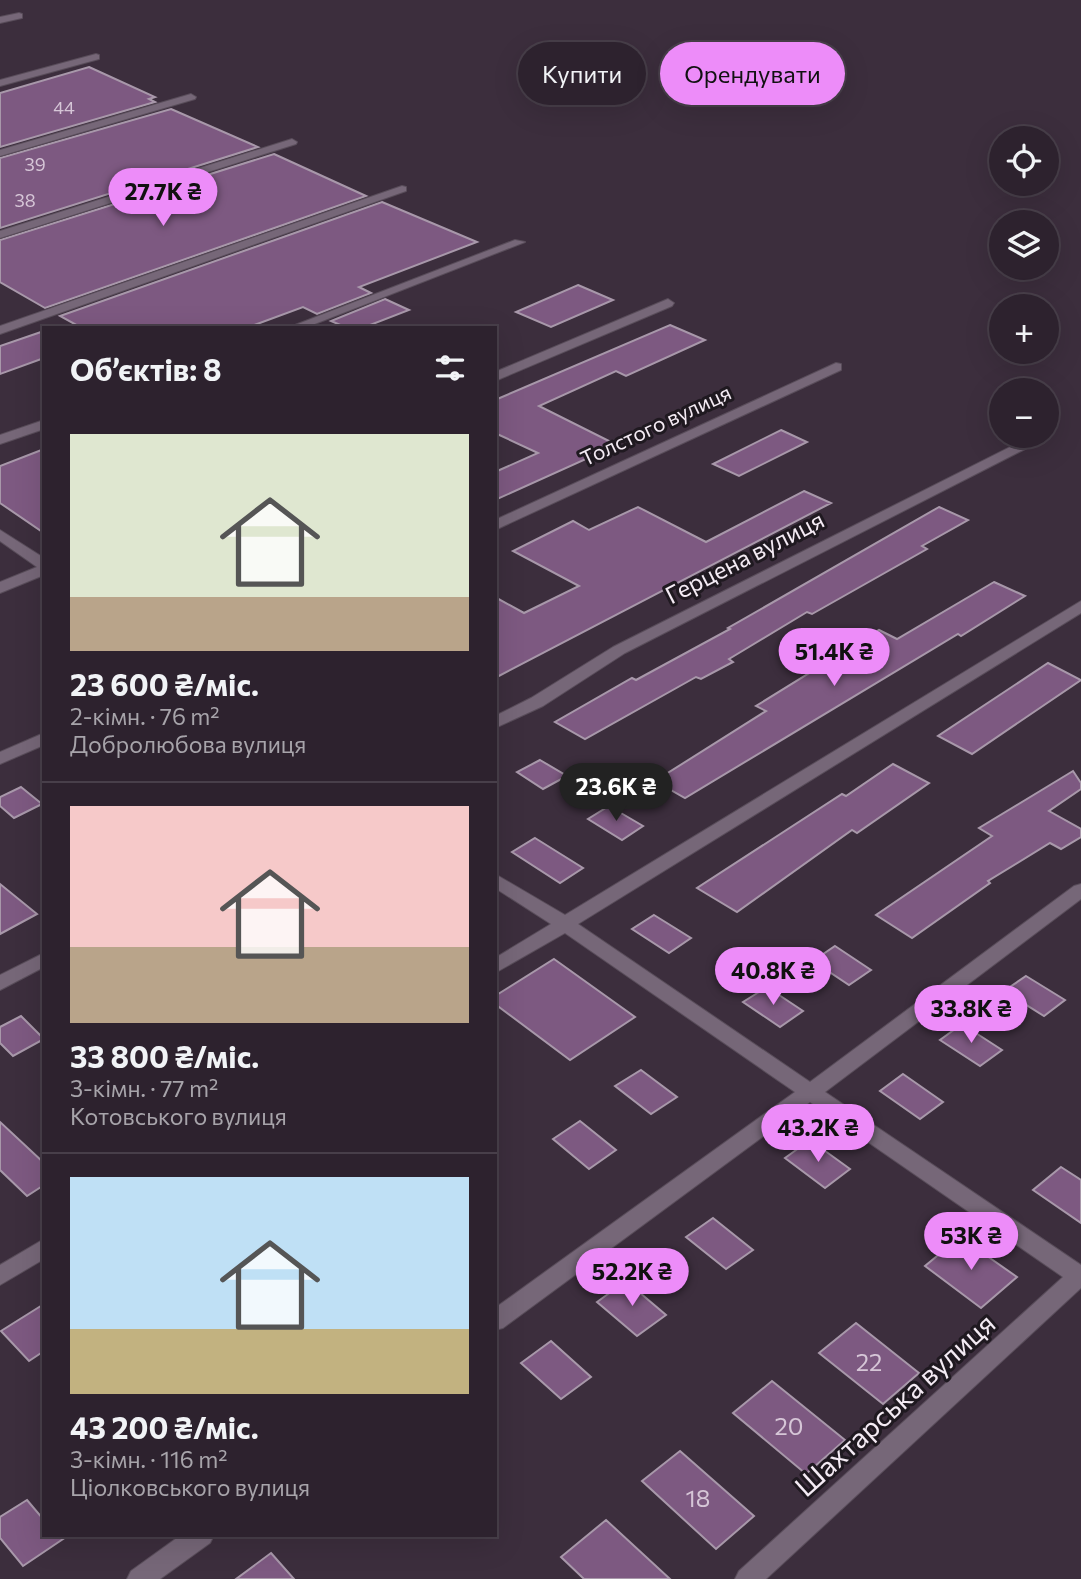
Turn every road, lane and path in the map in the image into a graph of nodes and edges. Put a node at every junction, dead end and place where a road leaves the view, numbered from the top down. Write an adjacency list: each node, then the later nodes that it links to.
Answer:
1 (19, 16): 2 (street)
2 (0, 20)
3 (96, 57): 4 (street)
4 (0, 83)
5 (191, 97): 7 (street)
6 (292, 142): 9 (street)
7 (0, 153)
8 (402, 188): 13 (street)
9 (0, 235)
10 (519, 242): 12 (street)
11 (668, 303): 15 (street)
12 (299, 326)
13 (0, 330)
14 (836, 367): 19 (street, Толстого вулиця)
15 (497, 376)
16 (42, 425): 17 (street)
17 (0, 440)
18 (1016, 448): 25 (street, Герцена вулиця)
19 (497, 525)
20 (0, 534): 21 (street)
21 (42, 566)
22 (42, 568): 23 (street)
23 (0, 588)
24 (1081, 606): 30 (street)
25 (497, 722)
26 (42, 739): 27 (street)
27 (0, 759)
28 (497, 881): 30 (street)
29 (1081, 890): 34 (street)
30 (565, 924): 32 (street); 34 (street)
31 (42, 961): 33 (street)
32 (497, 966)
33 (0, 983)
34 (810, 1092): 37 (street); 38 (street)
35 (42, 1249): 36 (street)
36 (0, 1276)
37 (1080, 1276): 41 (street, Шахтарська вулиця)
38 (497, 1320)
39 (198, 1537): 40 (street)
40 (140, 1579)
41 (748, 1579)

